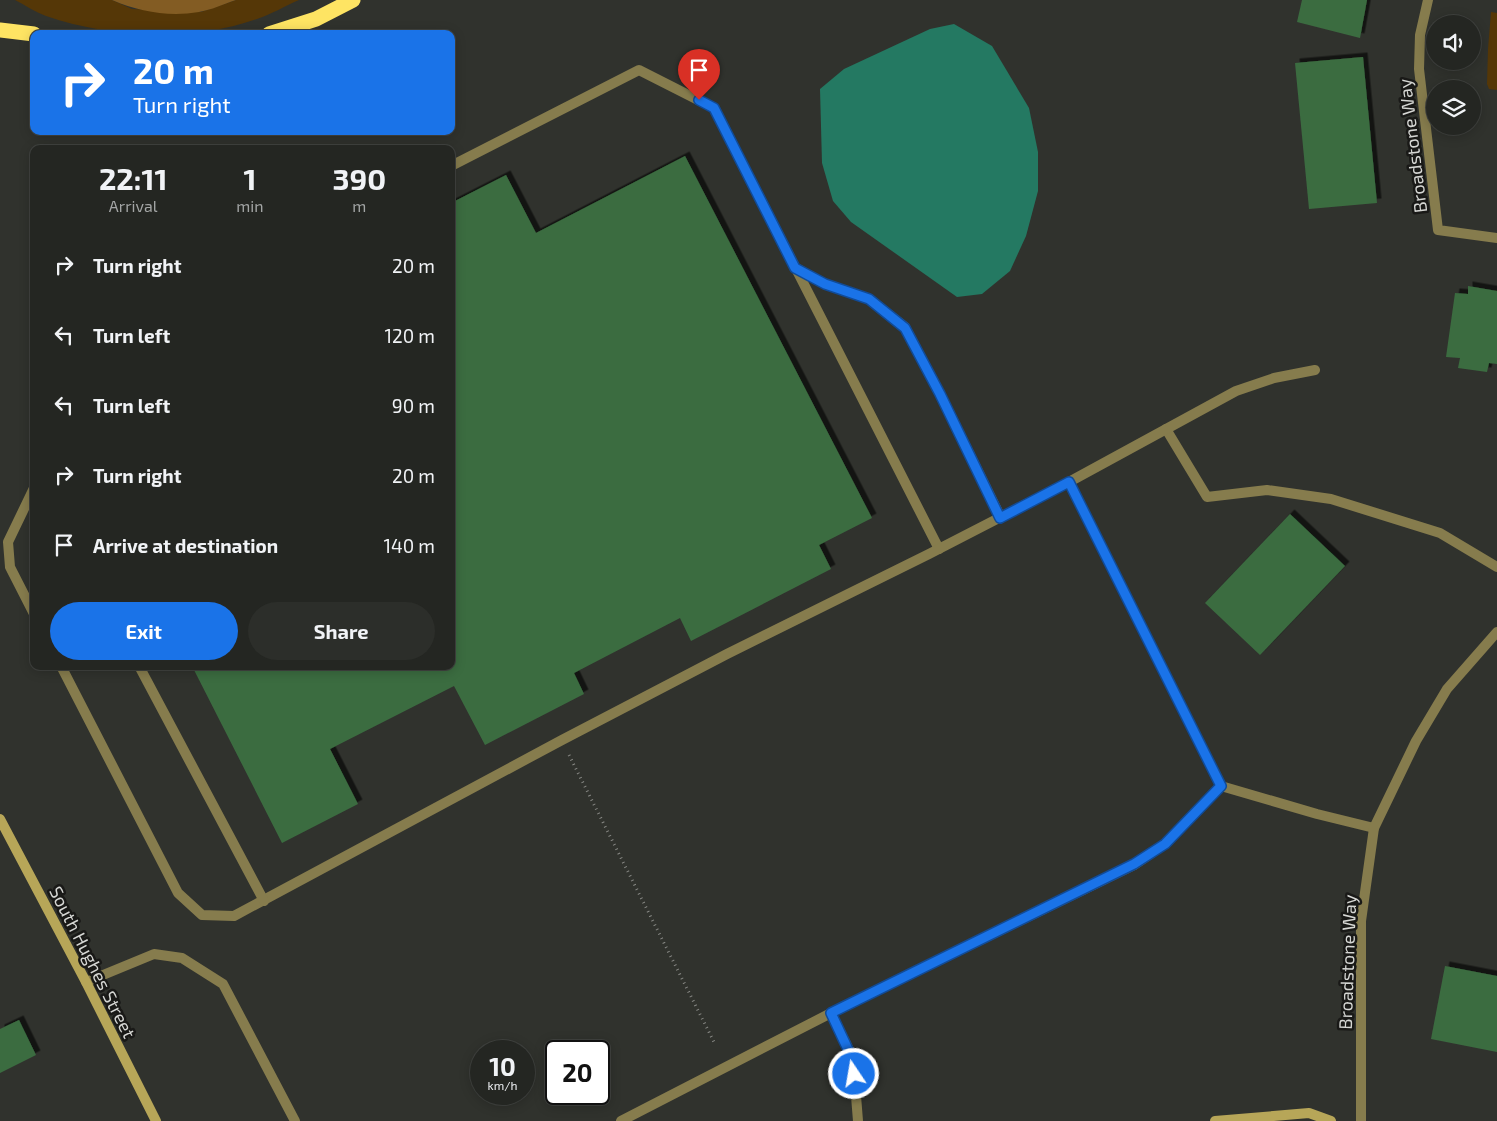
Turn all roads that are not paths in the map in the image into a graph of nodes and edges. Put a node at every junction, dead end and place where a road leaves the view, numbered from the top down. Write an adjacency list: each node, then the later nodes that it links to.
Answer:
1 (353, 0): 4 (highway)
2 (1428, 0): 7 (street, Broadstone Way)
3 (0, 30): 5 (highway)
4 (282, 30)
5 (30, 34)
6 (455, 164): 8 (street)
7 (1497, 238)
8 (795, 268): 13 (street); 14 (street)
9 (1315, 370): 10 (street)
10 (1166, 429): 11 (street); 15 (street)
11 (1069, 482): 13 (street); 20 (street)
12 (30, 496): 16 (street)
13 (1000, 518): 14 (street)
14 (940, 549): 23 (street)
15 (1497, 567)
16 (30, 606)
17 (1497, 632): 22 (street, Broadstone Way)
18 (63, 670): 23 (street)
19 (141, 670): 23 (street)
20 (1221, 786): 22 (street); 25 (street)
21 (0, 819): 24 (street, South Hughes Street)
22 (1374, 828): 32 (street, Broadstone Way)
23 (264, 901)
24 (86, 982): 26 (street, South Hughes Street); 27 (street)
25 (831, 1013): 28 (street); 29 (street)
26 (156, 1121)
27 (295, 1121)
28 (621, 1121)
29 (858, 1121)
30 (1215, 1121): 31 (street)
31 (1331, 1121)
32 (1361, 1121)

